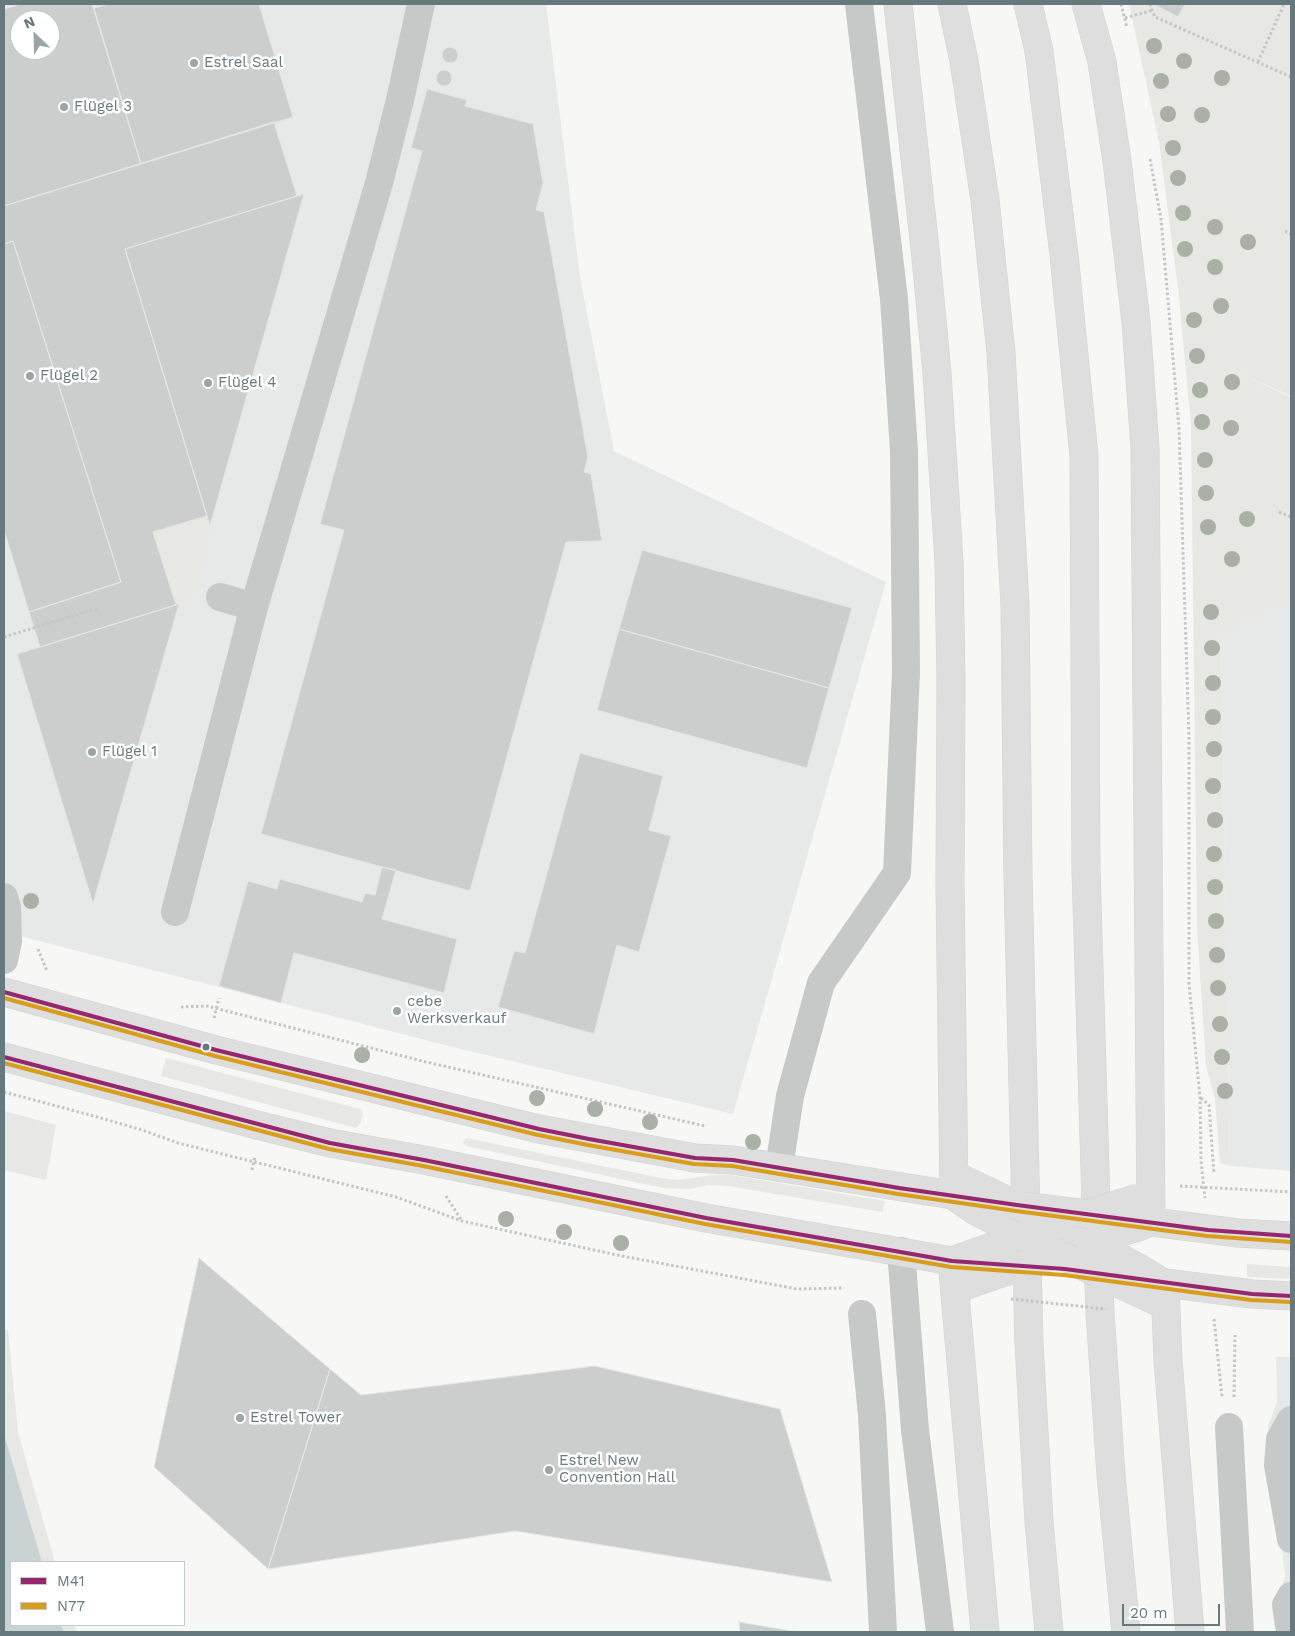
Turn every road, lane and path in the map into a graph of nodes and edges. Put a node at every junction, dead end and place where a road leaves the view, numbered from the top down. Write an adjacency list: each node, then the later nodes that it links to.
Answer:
1 (421, 4): 18 (street)
2 (859, 4): 34 (street)
3 (898, 4): 40 (main road)
4 (952, 4): 69 (main road)
5 (1028, 4): 70 (main road)
6 (1086, 4): 43 (main road)
7 (1150, 4): 9 (path)
8 (1284, 4): 11 (path)
9 (1152, 10): 10 (path); 11 (path)
10 (1125, 18)
11 (1258, 62): 12 (path)
12 (1291, 77)
13 (1285, 231): 14 (path)
14 (1291, 234)
15 (1279, 512): 16 (path)
16 (1291, 518)
17 (220, 597): 18 (street)
18 (254, 607): 22 (street)
19 (99, 608): 20 (path)
20 (4, 637)
21 (4, 897): 23 (street)
22 (174, 912)
23 (4, 960)
24 (4, 992): 34 (main road)
25 (219, 998): 27 (path)
26 (177, 1006): 27 (path)
27 (217, 1008): 28 (path); 31 (path)
28 (213, 1021)
29 (4, 1057): 49 (main road)
30 (4, 1092): 33 (path)
31 (711, 1127)
32 (256, 1153): 33 (path)
33 (254, 1162): 35 (path); 55 (path)
34 (779, 1168): 40 (main road)
35 (252, 1170)
36 (1214, 1174): 38 (path)
37 (1178, 1186): 38 (path)
38 (1204, 1186): 39 (path); 41 (path)
39 (1291, 1192)
40 (967, 1193): 42 (main road); 46 (main road)
41 (1206, 1201)
42 (1017, 1205): 44 (main road, bridge); 45 (main road, bridge)
43 (1143, 1212): 44 (main road, bridge); 47 (main road); 48 (main road, bridge)
44 (1088, 1214): 45 (main road)
45 (1058, 1225): 46 (main road); 48 (main road)
46 (1023, 1236): 50 (main road, bridge); 52 (main road)
47 (1291, 1236)
48 (1091, 1242): 50 (main road); 54 (main road, bridge)
49 (901, 1251): 52 (main road); 67 (street)
50 (1057, 1254): 51 (main road, bridge); 53 (main road, bridge)
51 (1022, 1266): 52 (main road); 53 (main road, bridge)
52 (969, 1269): 68 (main road)
53 (1101, 1275): 54 (main road)
54 (1150, 1286): 56 (main road); 71 (main road)
55 (851, 1288)
56 (1291, 1296)
57 (1011, 1298): 58 (path, bridge)
58 (1106, 1309)
59 (862, 1314): 66 (street)
60 (1214, 1318): 63 (path)
61 (1235, 1336): 63 (path)
62 (1291, 1420): 64 (street)
63 (1229, 1427): 72 (street)
64 (1291, 1539)
65 (1291, 1596): 73 (street)
66 (883, 1632)
67 (940, 1632)
68 (985, 1632)
69 (1050, 1632)
70 (1126, 1632)
71 (1190, 1632)
72 (1240, 1632)
73 (1290, 1632)

